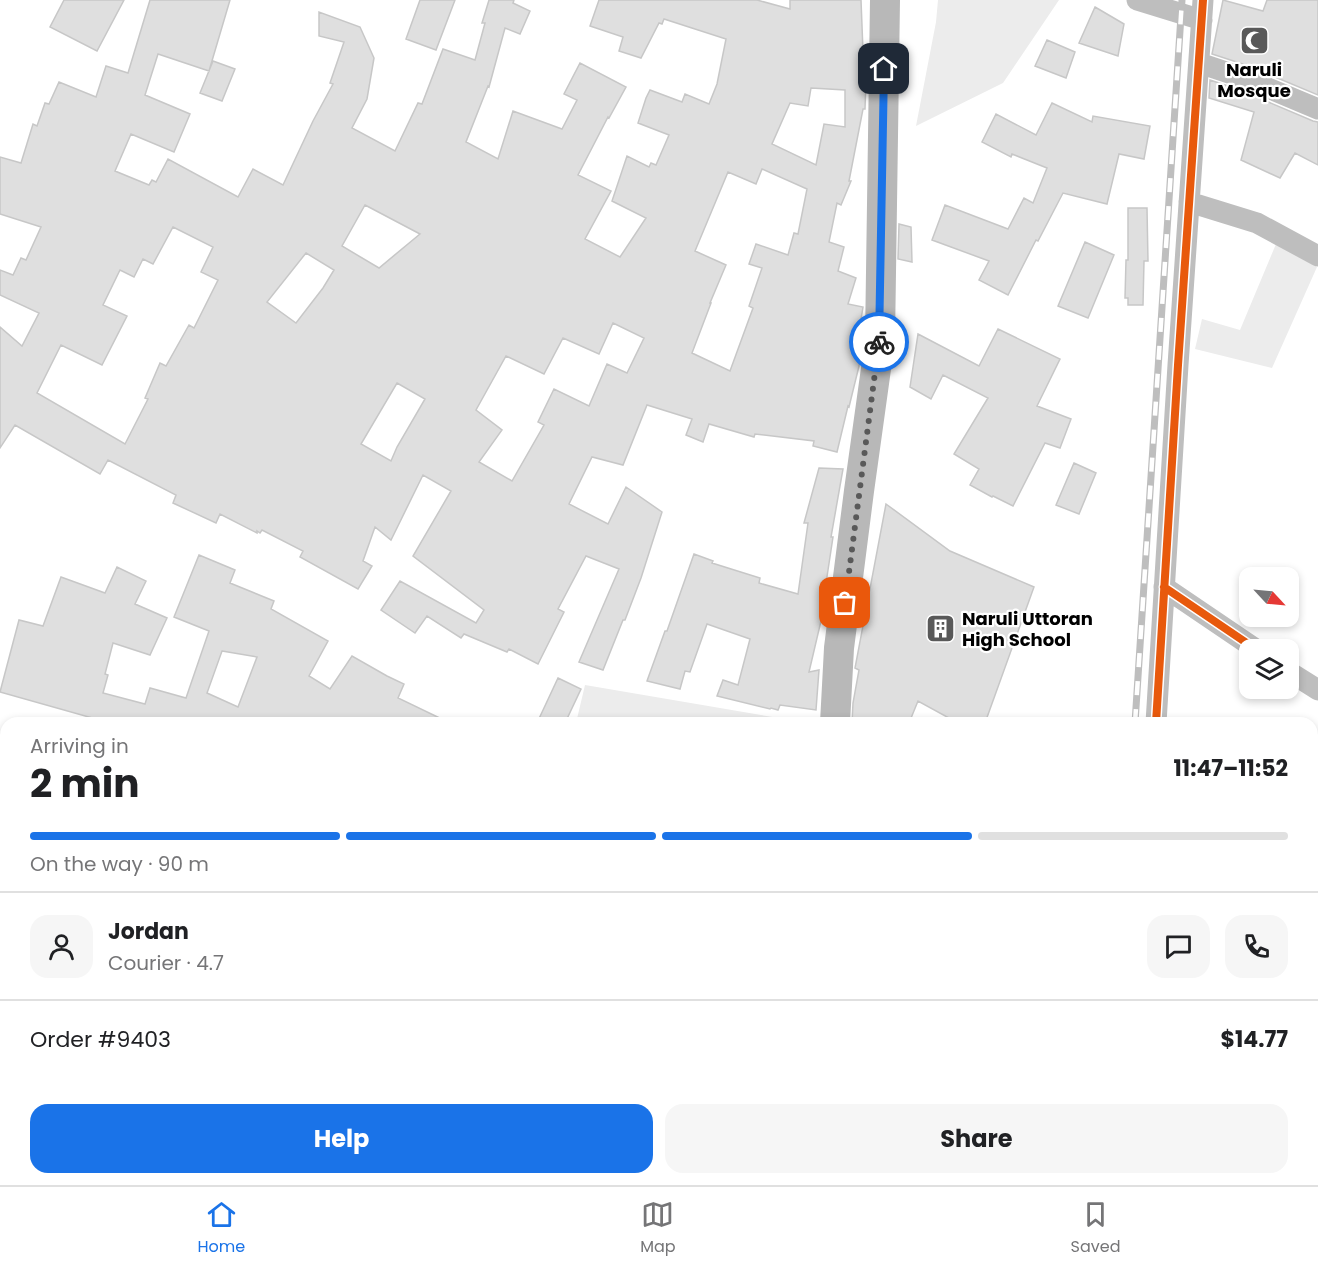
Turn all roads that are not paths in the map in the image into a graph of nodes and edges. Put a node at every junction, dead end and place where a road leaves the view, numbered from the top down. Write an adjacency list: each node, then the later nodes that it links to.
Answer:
1 (885, 0): 12 (main road)
2 (1137, 0): 3 (street)
3 (1203, 10): 4 (street)
4 (1199, 63): 5 (street); 6 (street)
5 (1318, 109)
6 (1189, 202): 7 (street); 8 (street)
7 (1318, 256)
8 (1164, 587): 9 (street); 13 (street)
9 (1241, 639)
10 (1299, 678): 11 (street)
11 (1318, 690)
12 (835, 717)
13 (1156, 717)

